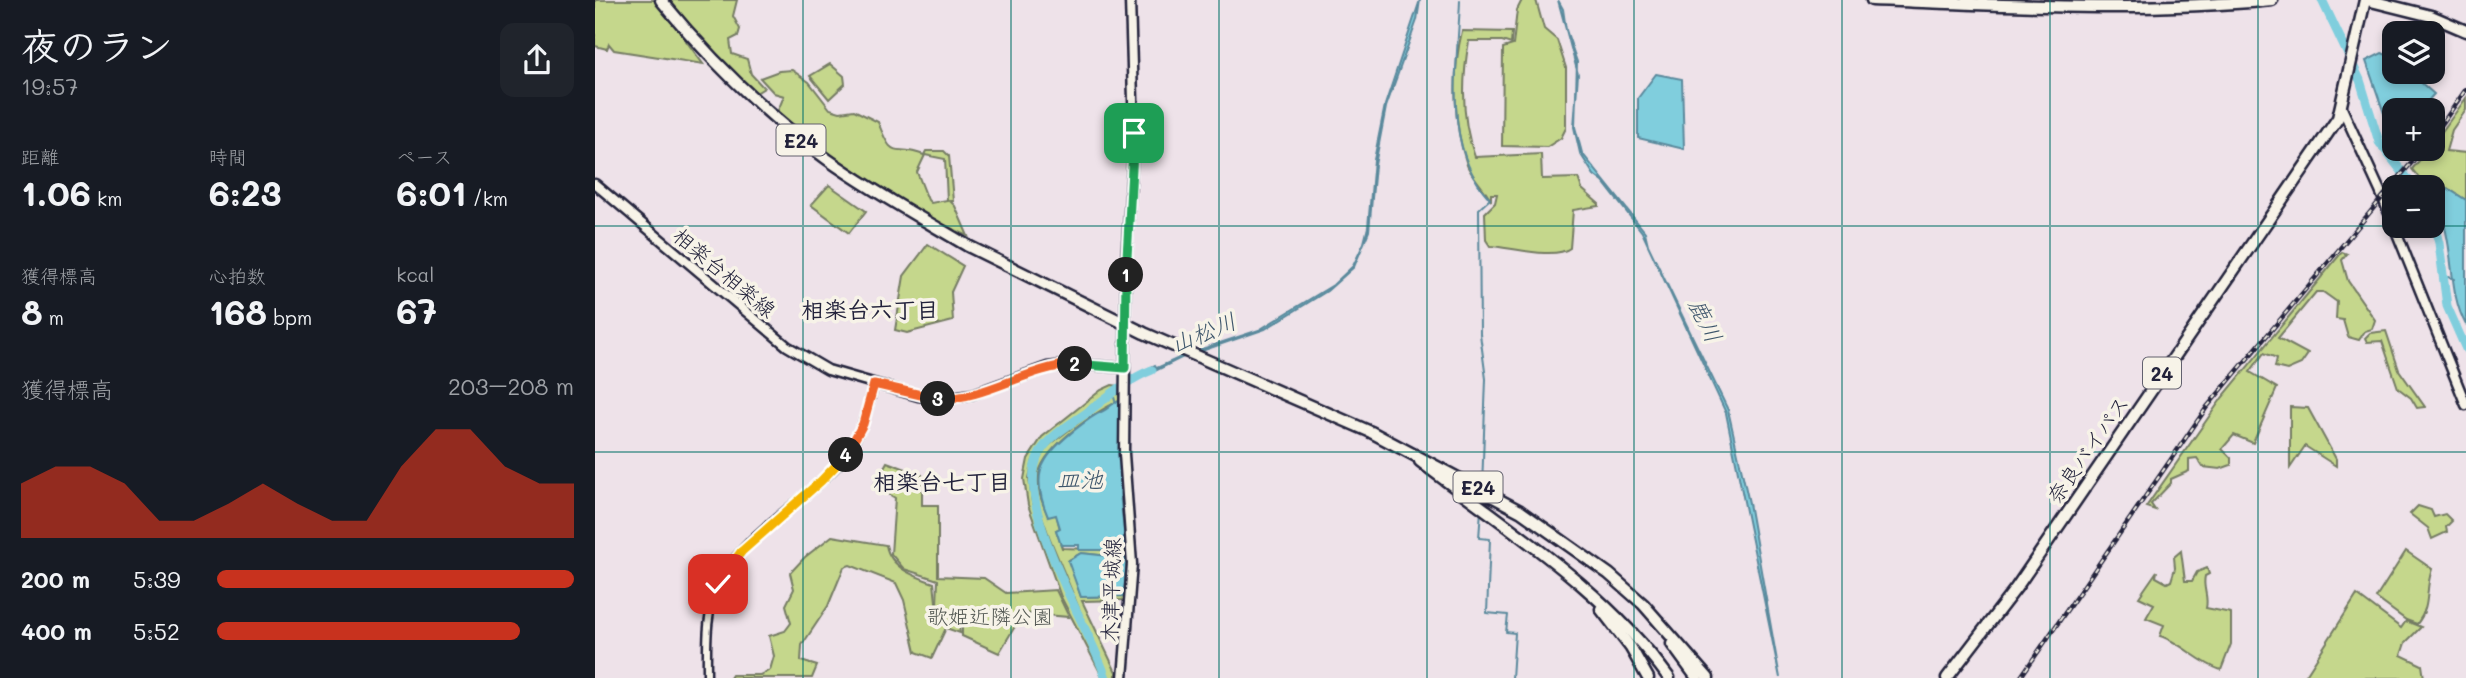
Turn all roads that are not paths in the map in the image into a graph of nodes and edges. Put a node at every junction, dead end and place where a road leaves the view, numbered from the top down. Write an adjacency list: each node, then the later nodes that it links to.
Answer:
1 (661, 0): 13 (highway, E24, bridge)
2 (1131, 0): 9 (main road, 木津平城線)
3 (1873, 0): 4 (highway)
4 (2272, 0)
5 (2366, 0): 6 (highway); 7 (highway, 24)
6 (2466, 31)
7 (2341, 106): 10 (main road); 16 (highway, 奈良バイパス / 24)
8 (595, 184): 11 (main road, 相楽台相楽線)
9 (1125, 368): 11 (main road, 相楽台相楽線); 18 (main road, 木津平城線)
10 (2461, 383): 12 (main road)
11 (874, 384): 17 (street)
12 (2466, 405)
13 (1371, 432): 14 (highway, E24); 15 (highway, E24)
14 (1568, 573): 19 (highway); 20 (highway, E24)
15 (1643, 604): 21 (highway, E24); 22 (highway)
16 (1978, 639): 23 (highway, 奈良バイパス / 24); 24 (highway, 奈良バイパス / 24)
17 (706, 678)
18 (1123, 678)
19 (1646, 678)
20 (1669, 678)
21 (1697, 678)
22 (1711, 678)
23 (1941, 678)
24 (1947, 678)

